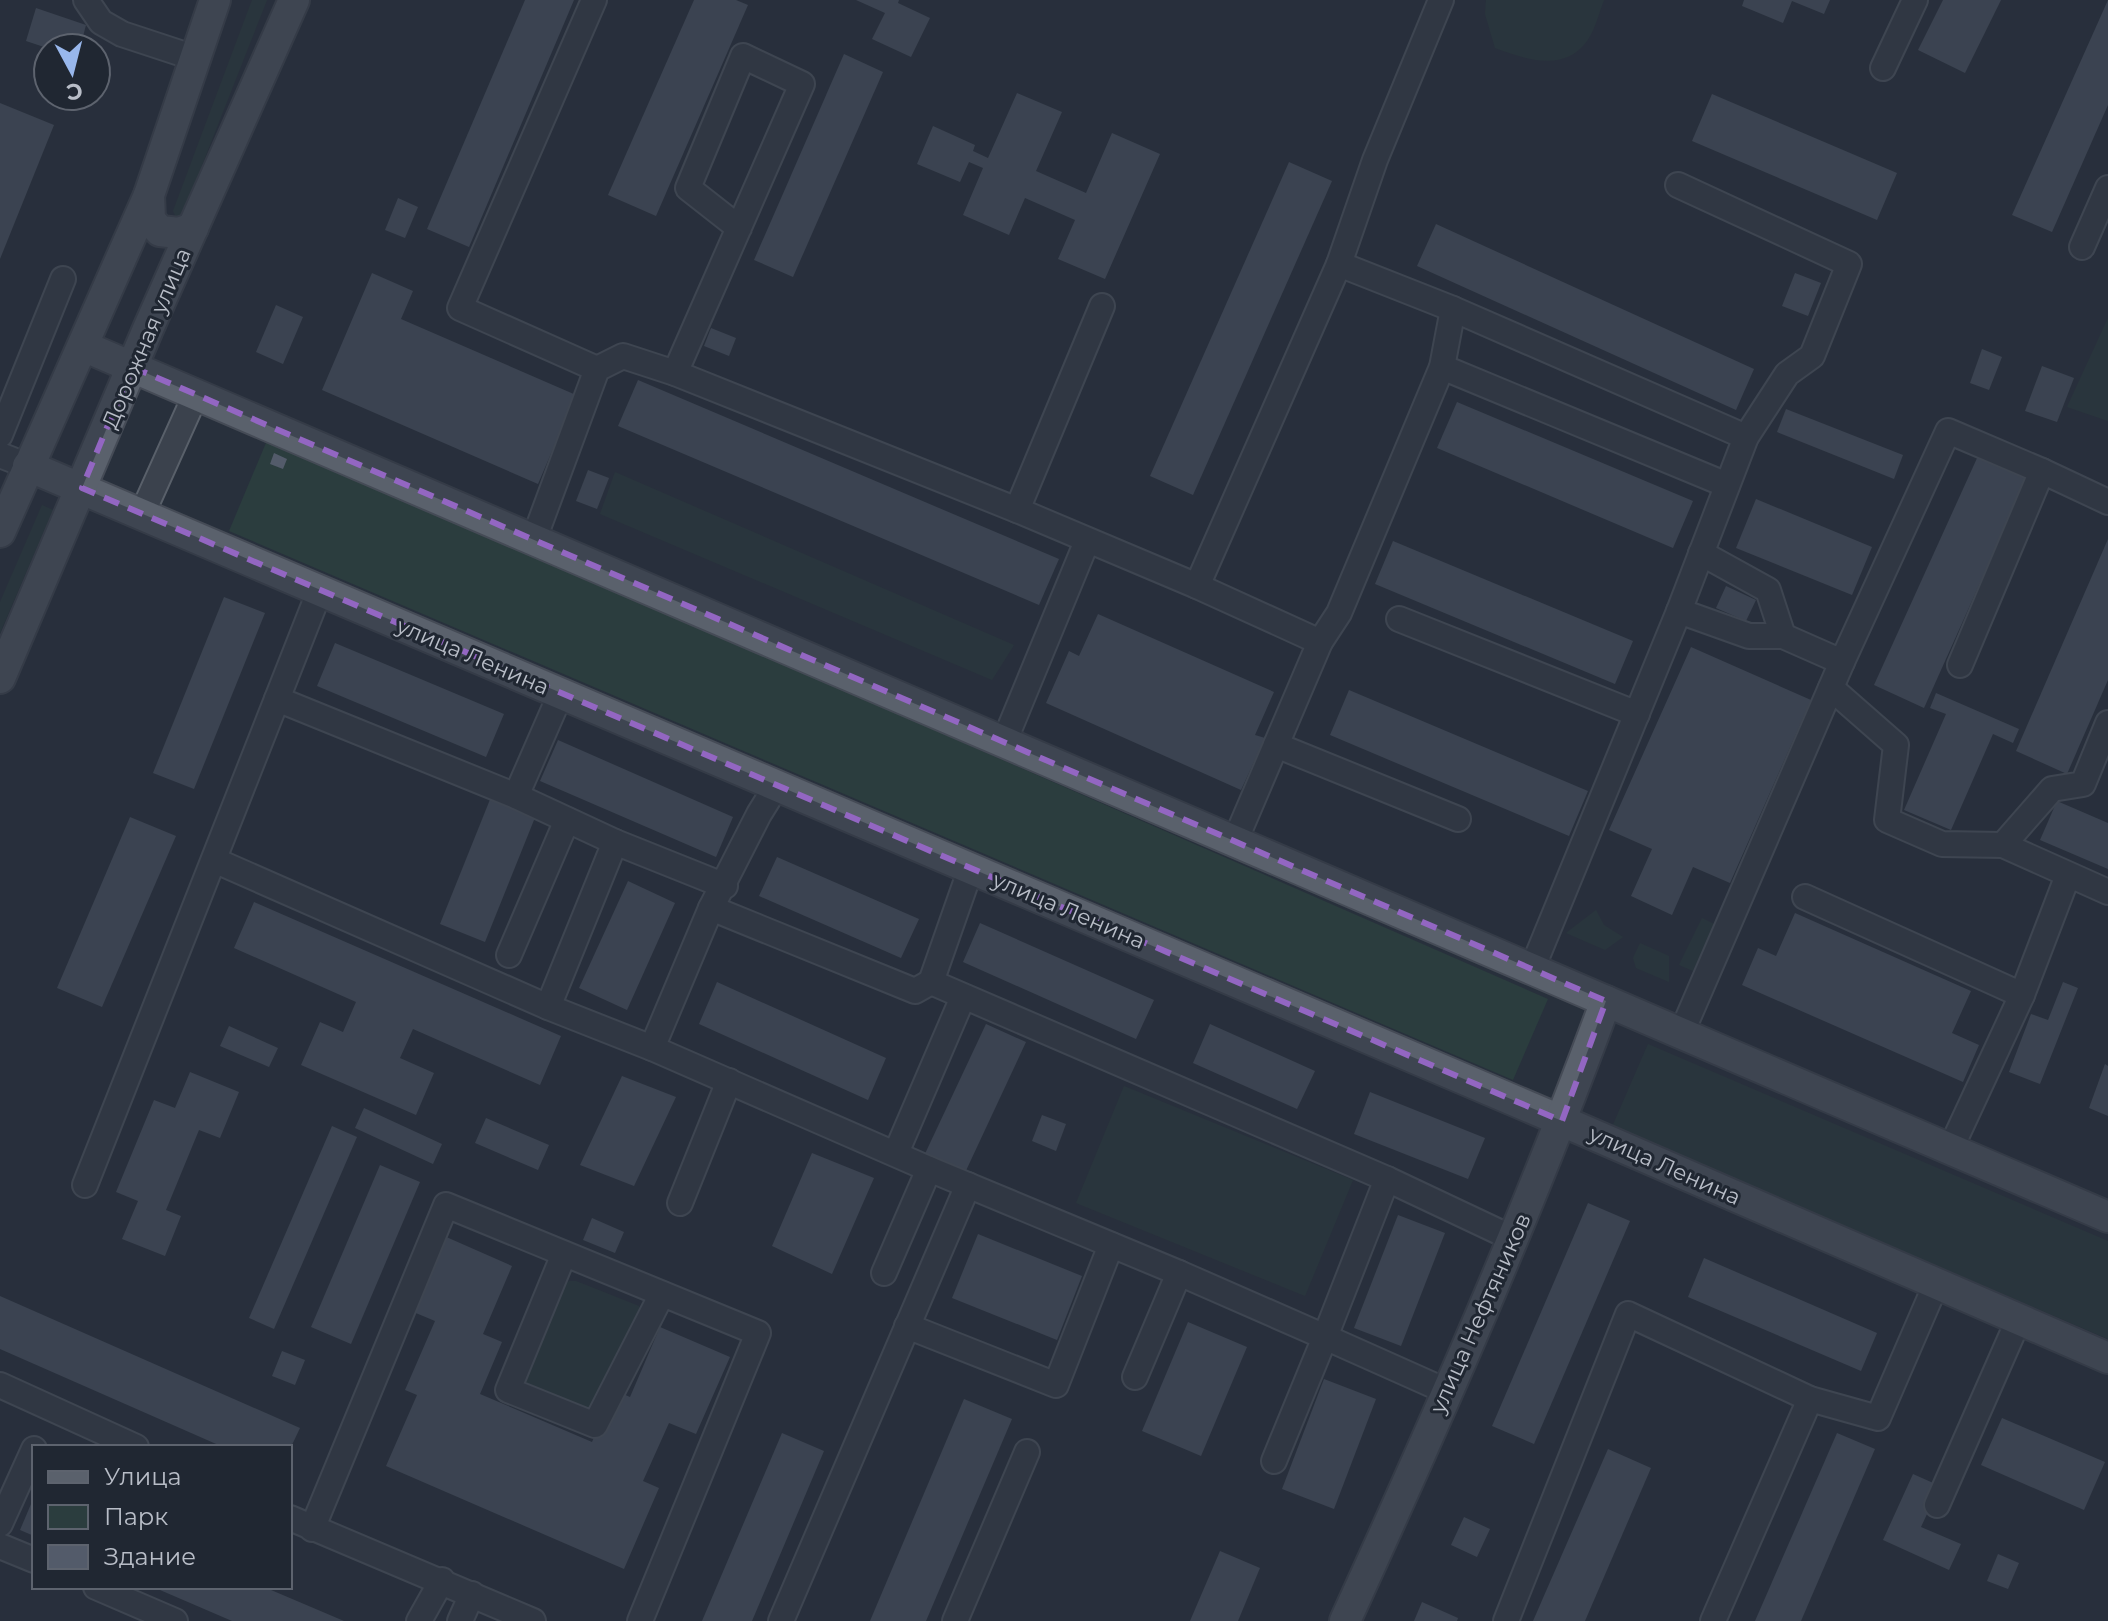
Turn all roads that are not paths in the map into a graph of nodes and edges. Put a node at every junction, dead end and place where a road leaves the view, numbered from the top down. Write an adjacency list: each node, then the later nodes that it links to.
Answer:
1 (86, 0): 7 (street)
2 (215, 0): 7 (main road)
3 (294, 0): 12 (main road, Дорожная улица)
4 (594, 0): 22 (street)
5 (1441, 0): 15 (street)
6 (1915, 0): 8 (street)
7 (195, 58): 11 (main road)
8 (1883, 68)
9 (1678, 185): 26 (street)
10 (2108, 188): 14 (street)
11 (149, 195): 12 (main road); 19 (main road)
12 (193, 228): 20 (main road, Дорожная улица)
13 (739, 228): 13 (street); 23 (street)
14 (2082, 247)
15 (1339, 264): 18 (street); 39 (street)
16 (63, 279): 25 (street)
17 (1102, 306): 33 (street)
18 (1453, 309): 21 (street); 26 (street)
19 (83, 346): 20 (main road); 28 (main road)
20 (132, 367): 24 (main road); 31 (main road, Дорожная улица)
21 (1442, 367): 30 (street); 44 (street)
22 (597, 369): 23 (street); 36 (street)
23 (675, 373): 33 (street)
24 (196, 394): 34 (street); 36 (main road)
25 (0, 435)
26 (1746, 437): 30 (street)
27 (0, 455): 28 (street)
28 (28, 466): 31 (main road, улица Ленина); 35 (main road)
29 (2042, 471): 32 (street); 45 (street); 46 (street)
30 (1727, 485): 38 (street)
31 (82, 488): 34 (main road, улица Ленина); 47 (main road, Дорожная улица)
32 (2108, 502)
33 (1017, 510): 37 (street)
34 (142, 514): 40 (main road, улица Ленина)
35 (0, 532)
36 (534, 539): 53 (main road)
37 (1087, 541): 39 (street); 53 (street)
38 (1701, 553): 41 (street); 43 (street)
39 (1197, 586): 44 (street)
40 (320, 590): 49 (main road, улица Ленина); 50 (street)
41 (1679, 611): 43 (street); 51 (street)
42 (1399, 619): 51 (street)
43 (1783, 636): 45 (street)
44 (1320, 642): 54 (street)
45 (1842, 662): 48 (street)
46 (1960, 665)
47 (0, 678)
48 (1831, 688): 61 (street); 76 (street)
49 (561, 693): 55 (main road, улица Ленина); 56 (street)
50 (277, 699): 56 (street); 62 (street)
51 (1637, 714): 70 (street)
52 (2108, 723): 61 (street)
53 (1004, 742): 59 (main road)
54 (1276, 745): 57 (street); 59 (street)
55 (777, 785): 63 (main road, улица Ленина); 65 (street)
56 (516, 796): 58 (street)
57 (1458, 819)
58 (567, 820): 60 (street); 69 (street)
59 (1235, 841): 70 (main road)
60 (615, 842): 65 (street); 75 (street)
61 (2003, 845): 64 (street)
62 (214, 860): 75 (street); 84 (street)
63 (971, 868): 71 (street); 79 (main road, улица Ленина)
64 (2068, 875): 66 (street); 72 (street)
65 (725, 886): 68 (street)
66 (2108, 892)
67 (1805, 897): 72 (street)
68 (711, 908): 71 (street); 77 (street)
69 (509, 955)
70 (1532, 969): 74 (main road)
71 (931, 982): 73 (street)
72 (2022, 995): 80 (street)
73 (963, 997): 81 (street); 83 (street)
74 (1606, 1001): 76 (main road); 79 (main road, улица Нефтяников)
75 (548, 1007): 77 (street)
76 (1681, 1034): 80 (main road)
77 (652, 1048): 78 (street)
78 (729, 1081): 81 (street); 86 (street)
79 (1562, 1121): 88 (main road, улица Нефтяников); 93 (main road, улица Ленина)
80 (1950, 1150): 87 (main road)
81 (896, 1153): 82 (street)
82 (929, 1169): 85 (street); 91 (street)
83 (1387, 1179): 88 (street); 97 (street)
84 (85, 1185)
85 (968, 1185): 89 (street); 96 (street)
86 (680, 1203)
87 (2108, 1217)
88 (1514, 1239): 101 (main road, улица Нефтяников)
89 (1111, 1245): 92 (street); 96 (street)
90 (564, 1254): 94 (street); 94 (street); 112 (street)
91 (884, 1273)
92 (1179, 1273): 97 (street); 99 (street)
93 (1936, 1284): 95 (main road, улица Ленина); 102 (street)
94 (662, 1294): 122 (street)
95 (2018, 1321): 98 (main road, улица Ленина); 109 (street)
96 (907, 1326): 123 (street)
97 (1325, 1337): 101 (street); 108 (street)
98 (2108, 1358)
99 (1135, 1377)
100 (0, 1385): 103 (street)
101 (1446, 1391): 125 (main road, улица Нефтяников)
102 (1810, 1399): 126 (street); 127 (street)
103 (52, 1409): 104 (street); 105 (street)
104 (35, 1445)
105 (132, 1445)
106 (32, 1452): 111 (street)
107 (1027, 1452): 124 (street)
108 (1274, 1461)
109 (1937, 1505)
110 (292, 1519): 112 (street)
111 (0, 1524)
112 (312, 1529): 115 (street)
113 (0, 1546): 114 (street)
114 (32, 1559)
115 (442, 1580): 117 (street); 119 (street)
116 (101, 1589): 118 (street)
117 (472, 1594): 120 (street); 121 (street)
118 (175, 1621)
119 (419, 1621)
120 (460, 1621)
121 (533, 1621)
122 (640, 1621)
123 (781, 1621)
124 (955, 1621)
125 (1345, 1621)
126 (1506, 1621)
127 (1713, 1621)

